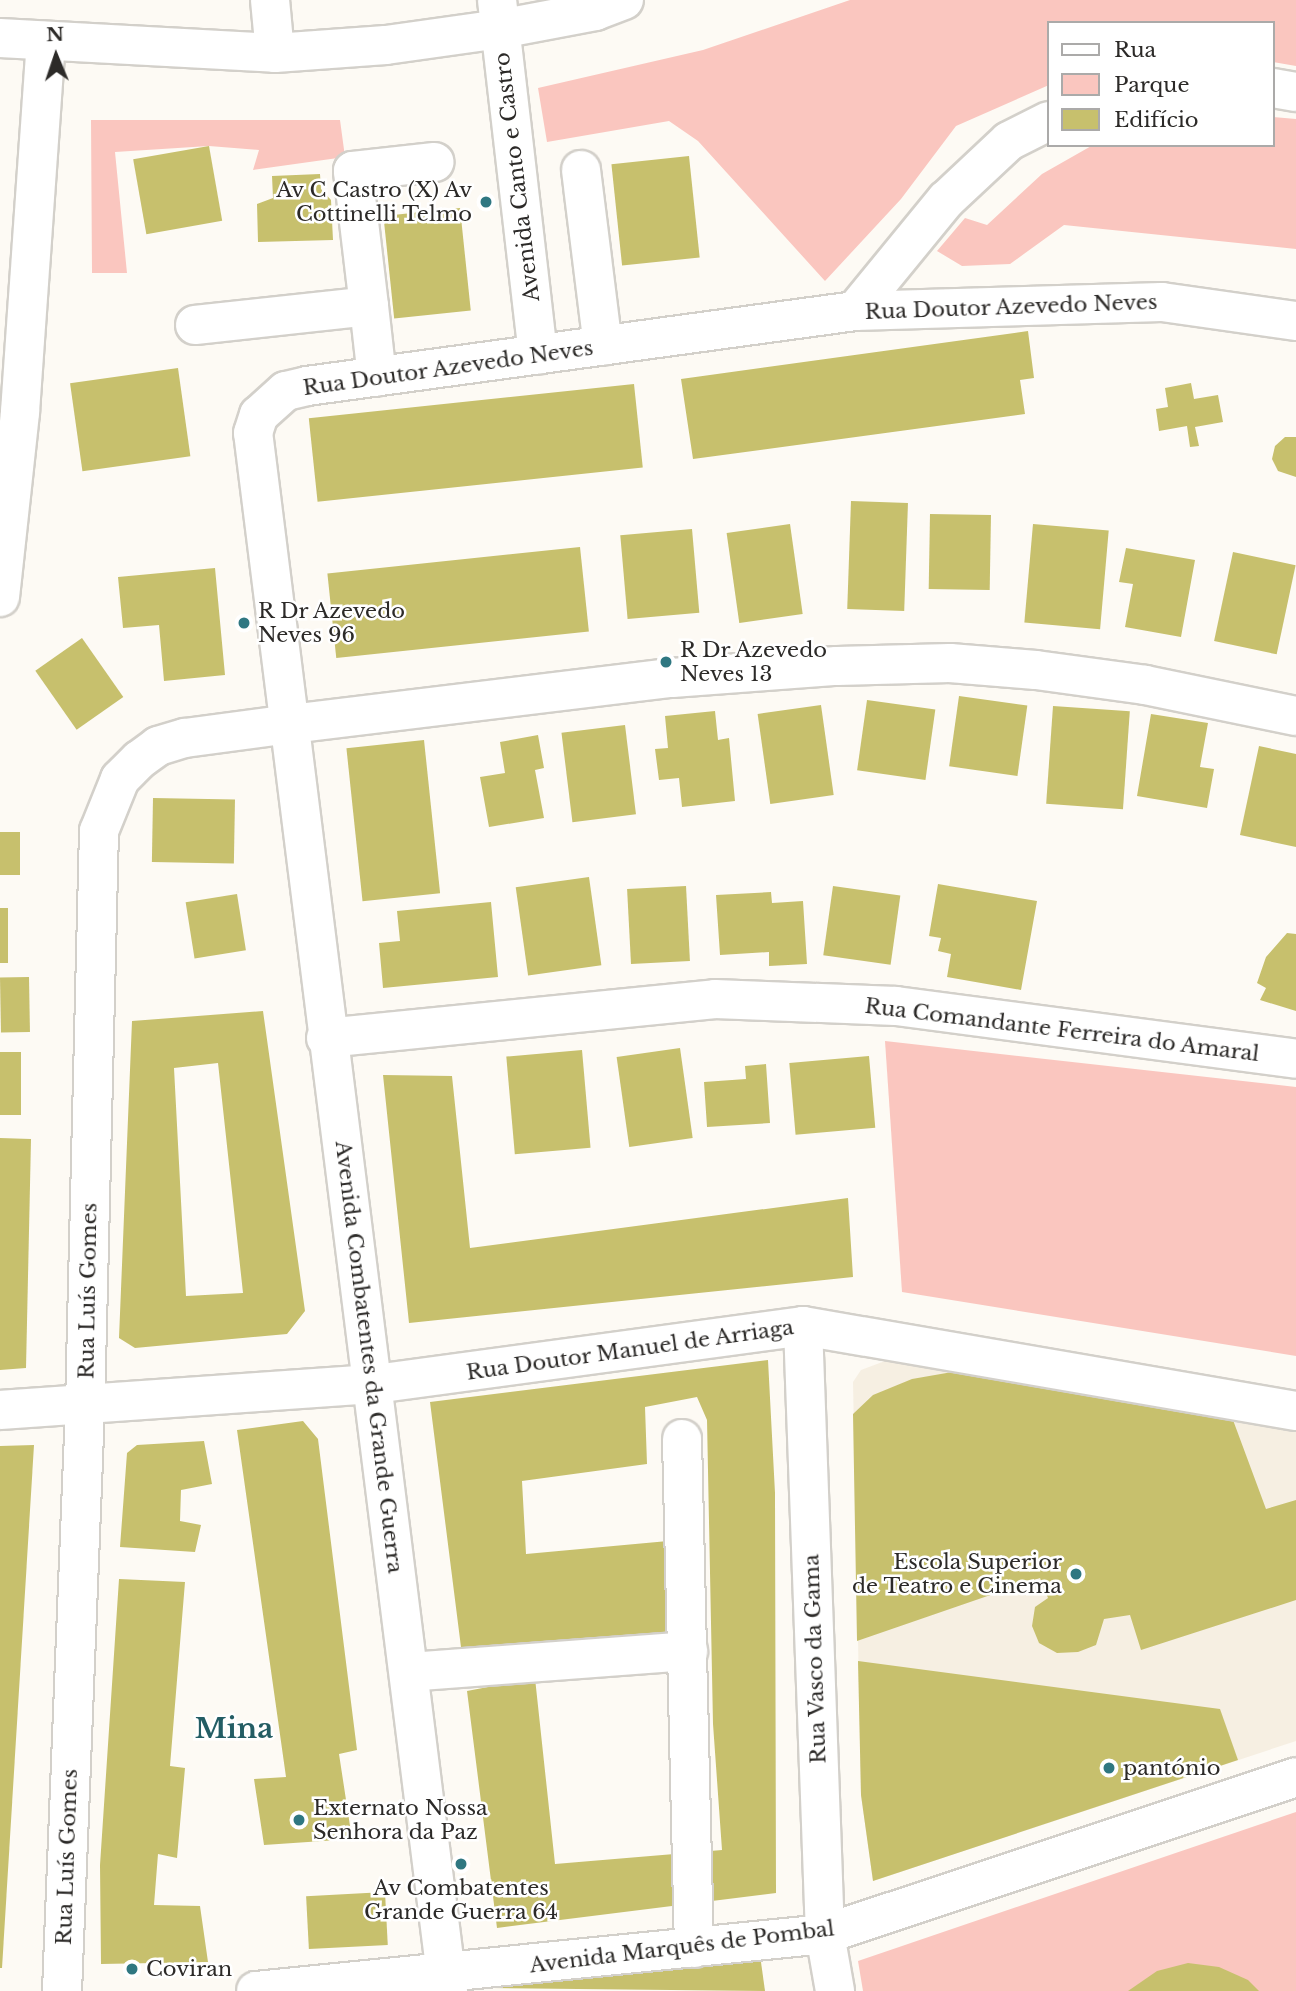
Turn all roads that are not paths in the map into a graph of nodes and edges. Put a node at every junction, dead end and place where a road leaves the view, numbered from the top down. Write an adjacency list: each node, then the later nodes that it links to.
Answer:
1 (270, 0): 6 (street)
2 (624, 0): 3 (street)
3 (499, 14): 6 (street); 18 (street, Avenida Canto e Castro)
4 (0, 37): 5 (street)
5 (46, 41): 6 (street); 12 (street)
6 (275, 53)
7 (1275, 88): 8 (street)
8 (1296, 92)
9 (1048, 122): 14 (street)
10 (435, 162): 13 (street)
11 (581, 170): 17 (street)
12 (15, 268): 20 (street)
13 (369, 306): 16 (street); 19 (street)
14 (855, 311): 15 (street, Rua Doutor Azevedo Neves); 17 (street, Rua Doutor Azevedo Neves)
15 (1296, 321)
16 (195, 325)
17 (603, 346): 18 (street, Rua Doutor Azevedo Neves)
18 (538, 355): 19 (street, Rua Doutor Azevedo Neves)
19 (377, 377): 22 (street, Rua Doutor Azevedo Neves)
20 (0, 597)
21 (1296, 716): 22 (street)
22 (290, 724): 23 (street, Avenida Combatentes da Grande Guerra); 27 (street, Rua Luís Gomes)
23 (326, 1038): 24 (street, Rua Comandante Ferreira do Amaral); 26 (street, Avenida Combatentes da Grande Guerra)
24 (1296, 1059)
25 (803, 1326): 26 (street, Rua Doutor Manuel de Arriaga); 29 (street, Rua Doutor Manuel de Arriaga); 34 (street, Rua Vasco da Gama)
26 (375, 1384): 27 (street, Rua Doutor Manuel de Arriaga); 32 (street, Avenida Combatentes da Grande Guerra)
27 (85, 1406): 28 (street, Rua Doutor Manuel de Arriaga); 37 (street, Rua Luís Gomes)
28 (0, 1410)
29 (1296, 1411)
30 (682, 1439): 31 (street)
31 (688, 1651): 32 (street); 35 (street)
32 (410, 1672): 36 (street, Avenida Combatentes da Grande Guerra)
33 (1296, 1777): 34 (street, Avenida Marquês de Pombal)
34 (825, 1934): 35 (street, Avenida Marquês de Pombal); 39 (street, Rua Vasco da Gama)
35 (694, 1948): 36 (street, Avenida Marquês de Pombal)
36 (447, 1983): 38 (street, Avenida Marquês de Pombal)
37 (62, 1991)
38 (256, 1991)
39 (835, 1991)

